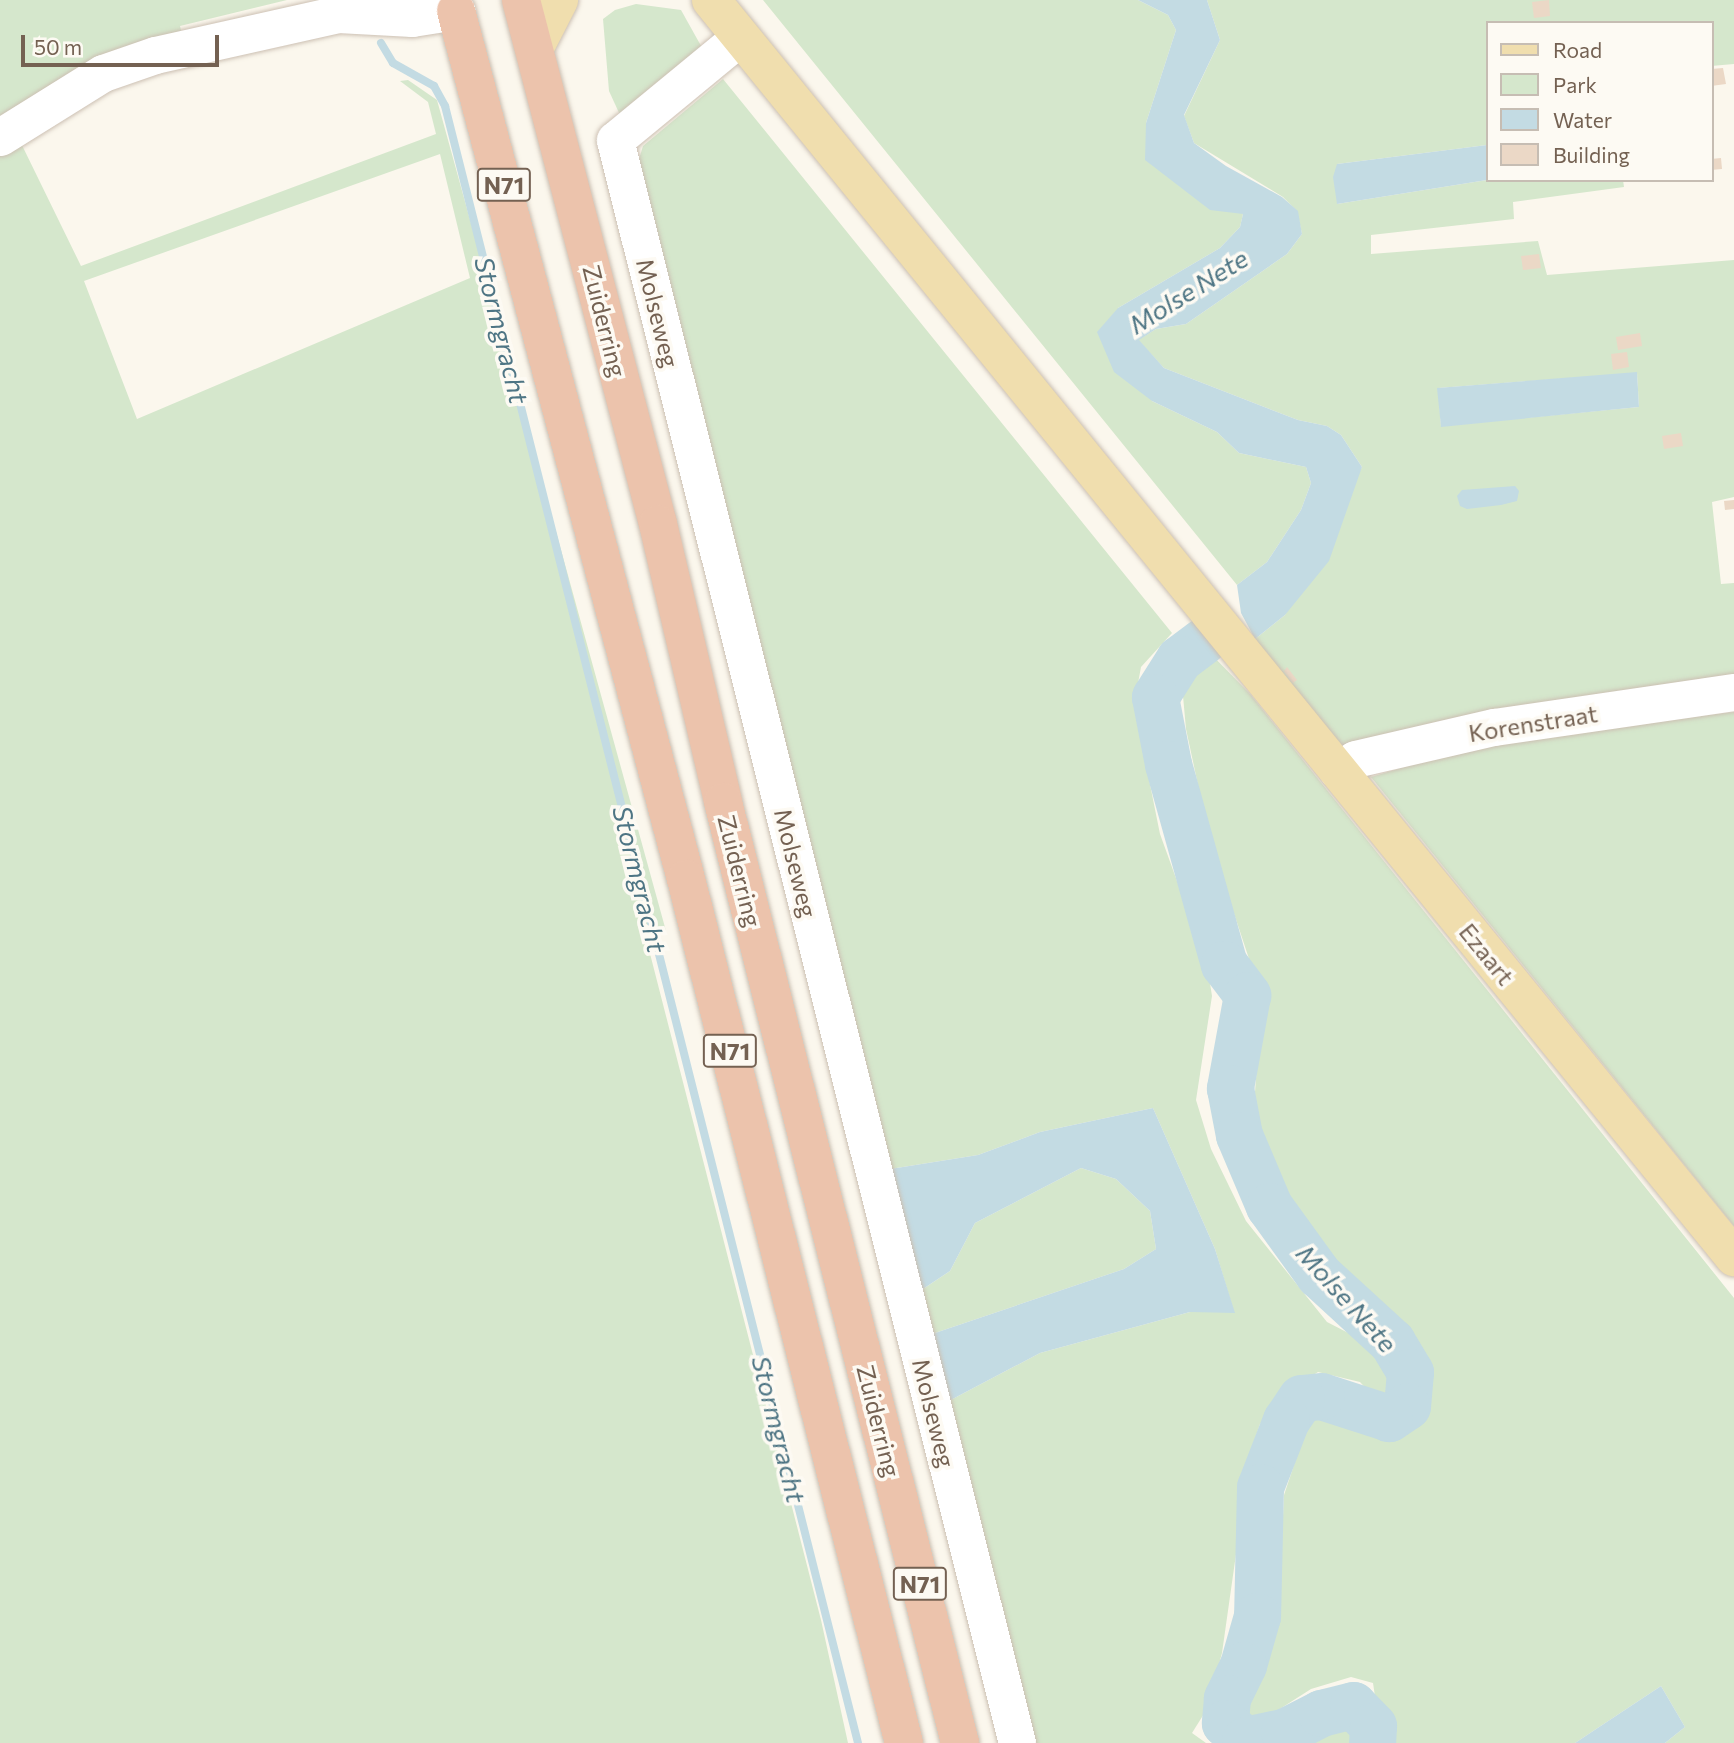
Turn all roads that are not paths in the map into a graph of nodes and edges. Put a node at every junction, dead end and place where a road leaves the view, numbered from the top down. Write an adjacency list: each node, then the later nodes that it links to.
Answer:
1 (521, 0): 7 (highway, Zuiderring / N71)
2 (559, 0): 7 (main road)
3 (711, 0): 6 (main road)
4 (462, 4): 5 (street); 12 (highway, N71)
5 (352, 7): 8 (street)
6 (740, 37): 10 (main road, Ezaart); 14 (street, Molseweg)
7 (535, 47): 13 (highway, Zuiderring / N71)
8 (0, 136)
9 (1734, 692): 10 (street, Korenstraat)
10 (1337, 769): 11 (main road, Ezaart)
11 (1734, 1257)
12 (904, 1743)
13 (960, 1743)
14 (1017, 1743)

